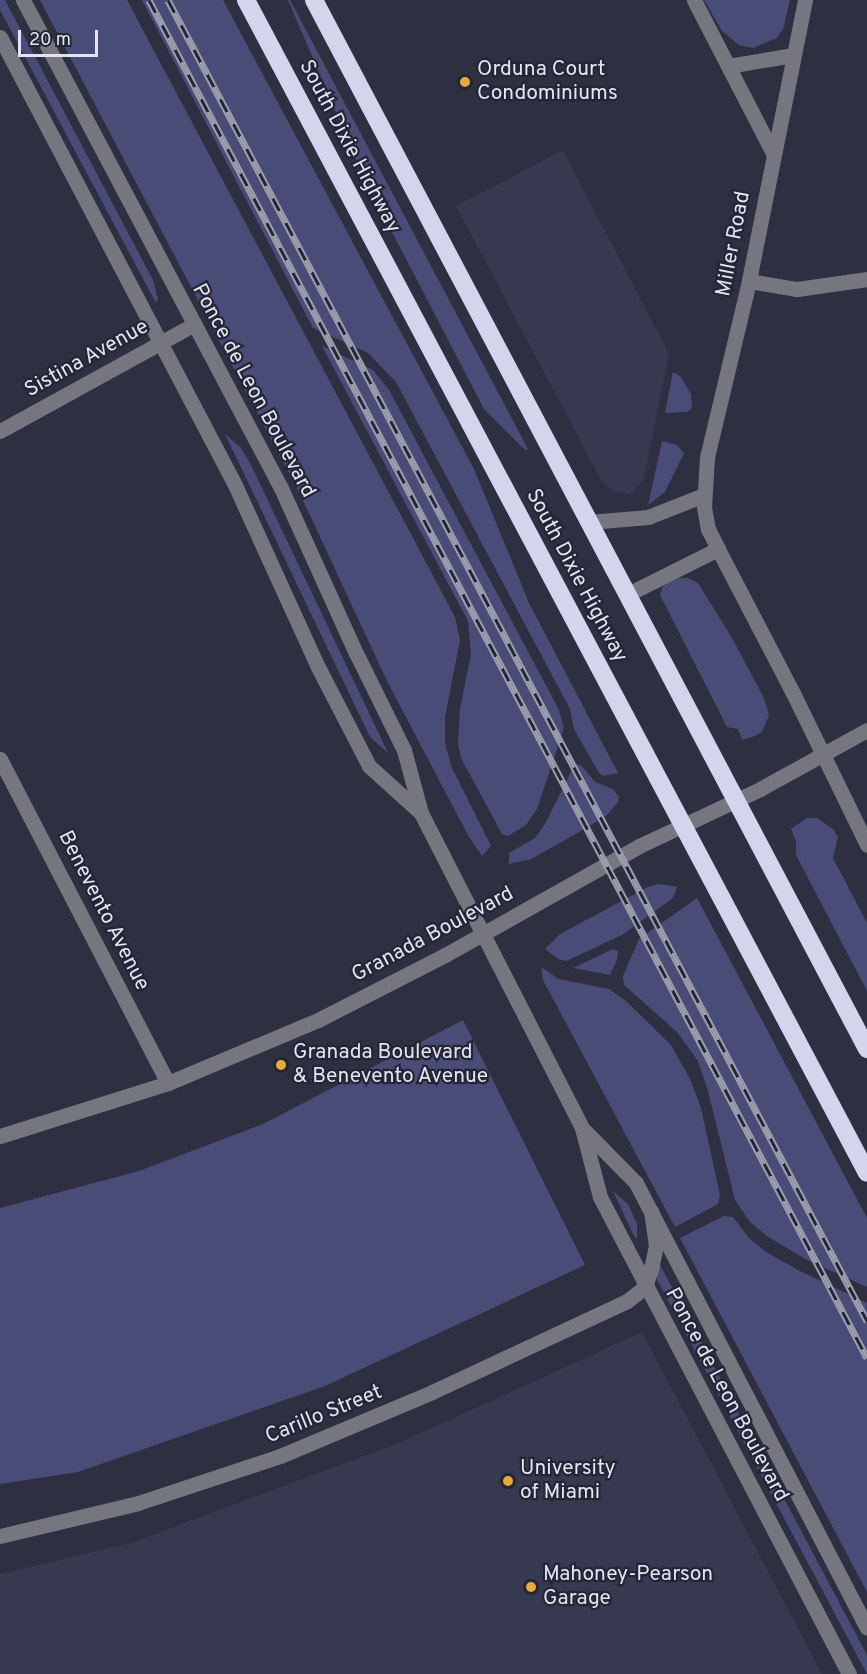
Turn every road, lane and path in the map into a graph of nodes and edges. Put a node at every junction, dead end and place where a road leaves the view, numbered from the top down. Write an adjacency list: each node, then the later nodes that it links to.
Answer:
1 (23, 0): 12 (street, Ponce de Leon Boulevard)
2 (246, 0): 24 (highway, South Dixie Highway)
3 (314, 0): 16 (highway, South Dixie Highway)
4 (694, 0): 8 (street)
5 (805, 0): 7 (street, Miller Road)
6 (0, 37): 13 (street, Ponce de Leon Boulevard)
7 (793, 55): 8 (street); 9 (street, Miller Road)
8 (728, 66): 9 (street)
9 (773, 153): 11 (street, Miller Road)
10 (867, 279): 11 (street)
11 (749, 280): 15 (street, Miller Road)
12 (195, 324): 13 (street, Sistina Avenue); 23 (street, Ponce de Leon Boulevard)
13 (161, 342): 14 (street, Sistina Avenue); 23 (street, Ponce de Leon Boulevard)
14 (0, 431)
15 (704, 495): 16 (street); 17 (street, Miller Road)
16 (590, 522): 18 (highway, South Dixie Highway)
17 (717, 549): 18 (street); 20 (street, Miller Road)
18 (628, 594): 22 (highway, South Dixie Highway)
19 (867, 730): 20 (street, Granada Boulevard)
20 (822, 755): 22 (street, Granada Boulevard); 25 (street, Miller Road)
21 (0, 760): 28 (street, Benevento Avenue)
22 (734, 800): 24 (street, Granada Boulevard); 27 (highway, South Dixie Highway)
23 (421, 813): 26 (street, Ponce de Leon Boulevard)
24 (681, 825): 26 (street, Granada Boulevard); 31 (highway, South Dixie Highway)
25 (867, 845)
26 (481, 934): 28 (street, Granada Boulevard); 29 (street, Ponce de Leon Boulevard)
27 (867, 1049)
28 (168, 1083): 30 (street, Granada Boulevard)
29 (582, 1128): 32 (street, Ponce de Leon Boulevard); 33 (street, Ponce de Leon Boulevard)
30 (0, 1136)
31 (867, 1173)
32 (651, 1211): 33 (street); 35 (street, Ponce de Leon Boulevard)
33 (645, 1287): 34 (street, Carillo Street); 36 (street, Ponce de Leon Boulevard)
34 (0, 1536)
35 (867, 1628)
36 (849, 1674)

